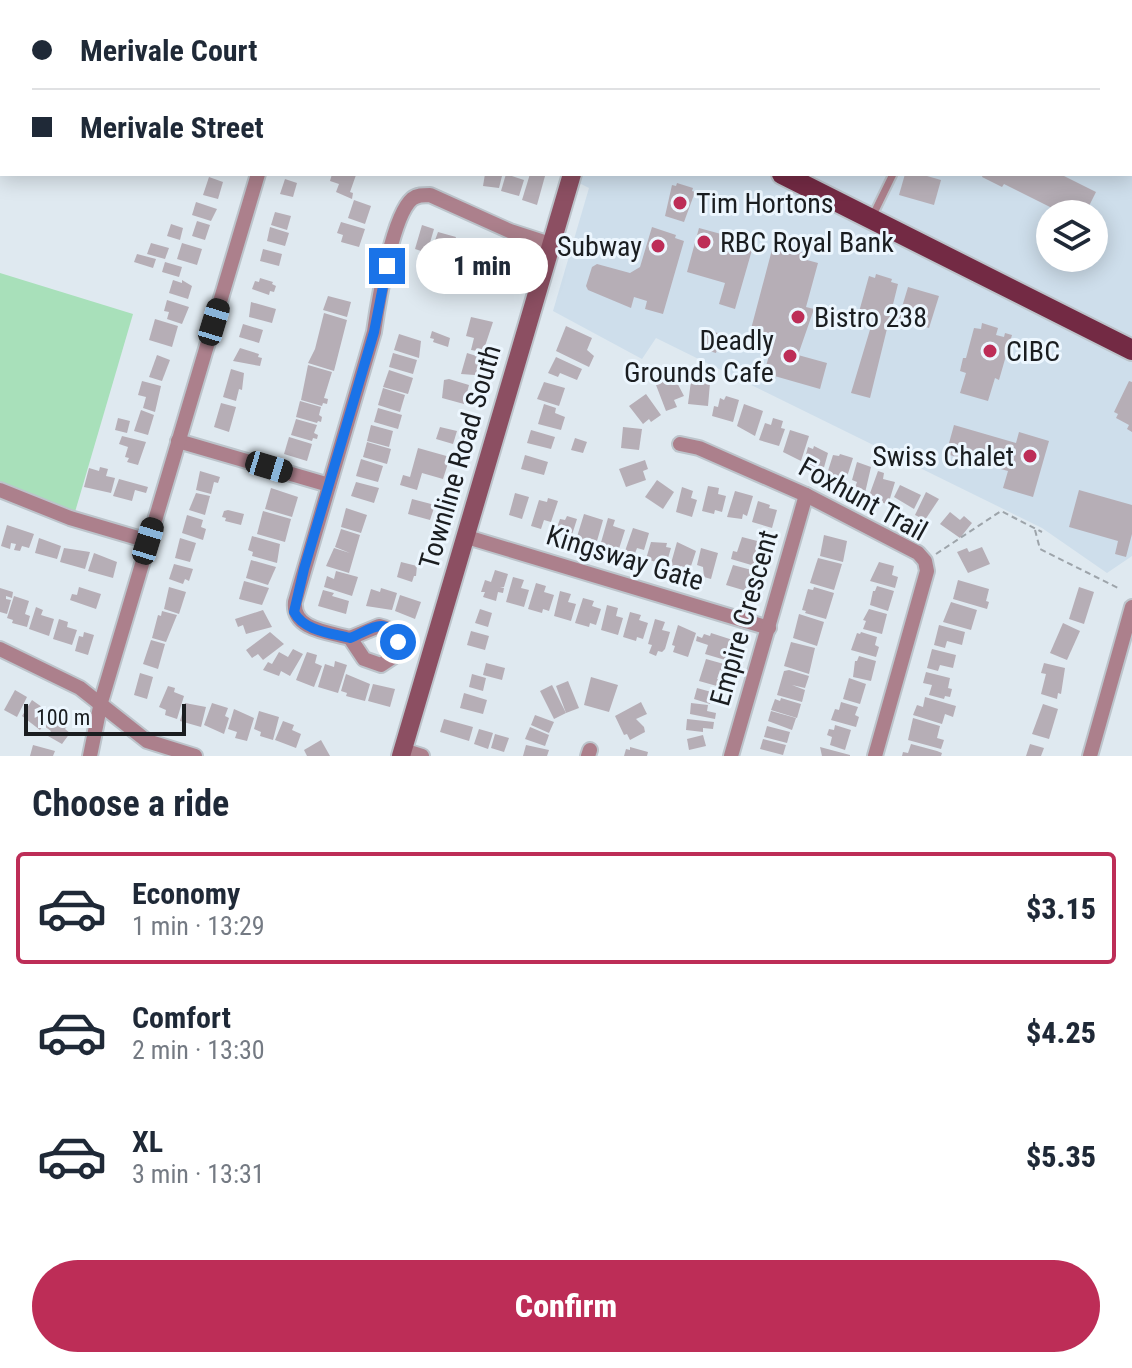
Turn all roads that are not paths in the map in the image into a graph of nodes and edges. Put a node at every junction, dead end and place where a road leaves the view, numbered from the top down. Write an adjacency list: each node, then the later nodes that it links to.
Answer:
1 (257, 176): 8 (street)
2 (571, 176): 6 (main road, Townline Road South)
3 (786, 176): 5 (main road)
4 (892, 176): 5 (lane)
5 (871, 220): 7 (main road)
6 (550, 244): 10 (street); 13 (main road, Townline Road South)
7 (1132, 350)
8 (178, 441): 10 (street); 14 (street)
9 (680, 444): 12 (street, Foxhunt Trail)
10 (329, 485): 17 (street)
11 (0, 490): 14 (street)
12 (806, 495): 16 (street, Empire Crescent); 25 (street, Foxhunt Trail)
13 (467, 537): 16 (street, Kingsway Gate); 20 (main road, Townline Road South)
14 (148, 541): 19 (street)
15 (1132, 607): 26 (street)
16 (769, 628): 24 (street, Empire Crescent)
17 (350, 638)
18 (0, 649): 19 (street)
19 (101, 702): 21 (street); 22 (street)
20 (402, 753): 23 (street)
21 (90, 756)
22 (195, 756)
23 (422, 756)
24 (731, 756)
25 (875, 756)
26 (1090, 756)

